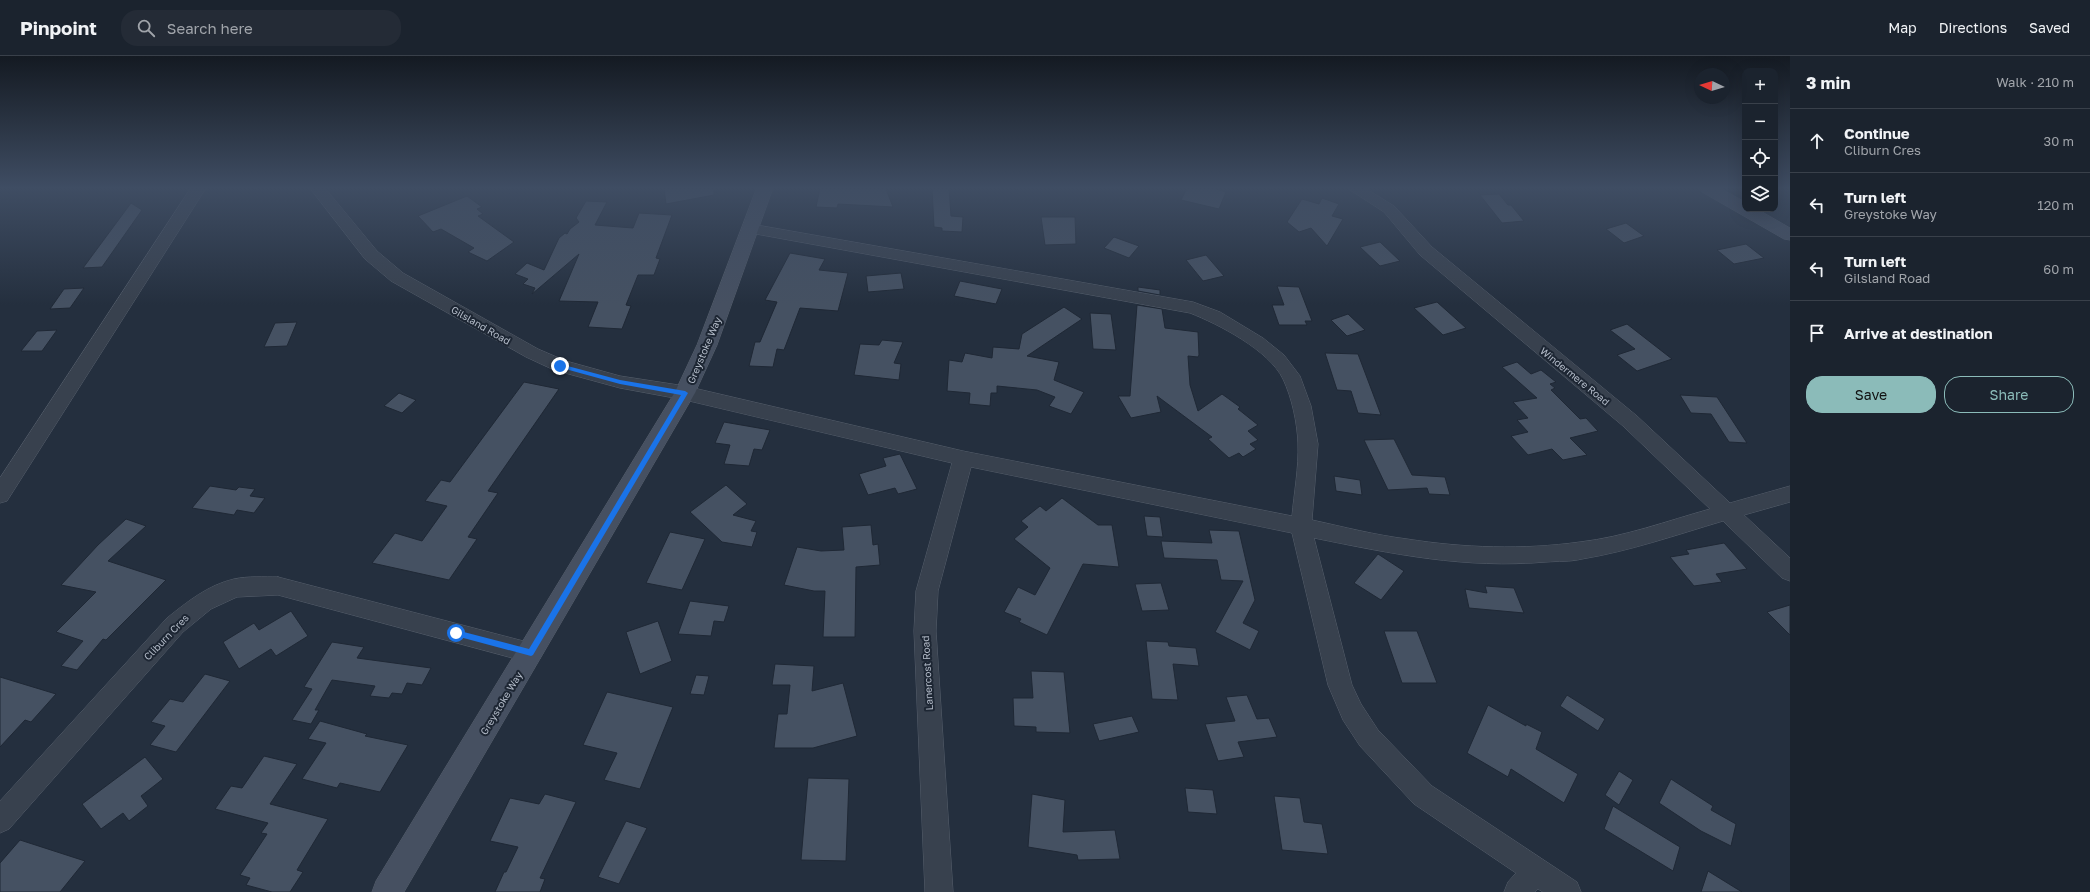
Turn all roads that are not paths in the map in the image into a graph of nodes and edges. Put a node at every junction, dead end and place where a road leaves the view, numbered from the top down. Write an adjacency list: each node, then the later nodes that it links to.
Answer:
1 (174, 227): 10 (street)
2 (350, 227): 7 (street, Gilsland Road)
3 (1405, 227): 11 (street, Windermere Road)
4 (1778, 227): 6 (street)
5 (751, 229): 7 (street, Greystoke Way); 12 (street)
6 (1790, 234)
7 (685, 393): 8 (street, Gilsland Road); 14 (street, Greystoke Way)
8 (963, 458): 12 (street, Gilsland Road); 18 (street, Lanercost Road)
9 (1790, 494): 11 (street, Gilsland Road)
10 (0, 495)
11 (1727, 511): 12 (street, Gilsland Road); 13 (street, Windermere Road)
12 (1301, 527): 16 (street)
13 (1790, 572)
14 (531, 653): 15 (street, Cliburn Cres); 17 (street, Greystoke Way)
15 (0, 820)
16 (1535, 871): 19 (street); 20 (street)
17 (387, 892)
18 (939, 892)
19 (1518, 892)
20 (1567, 892)

